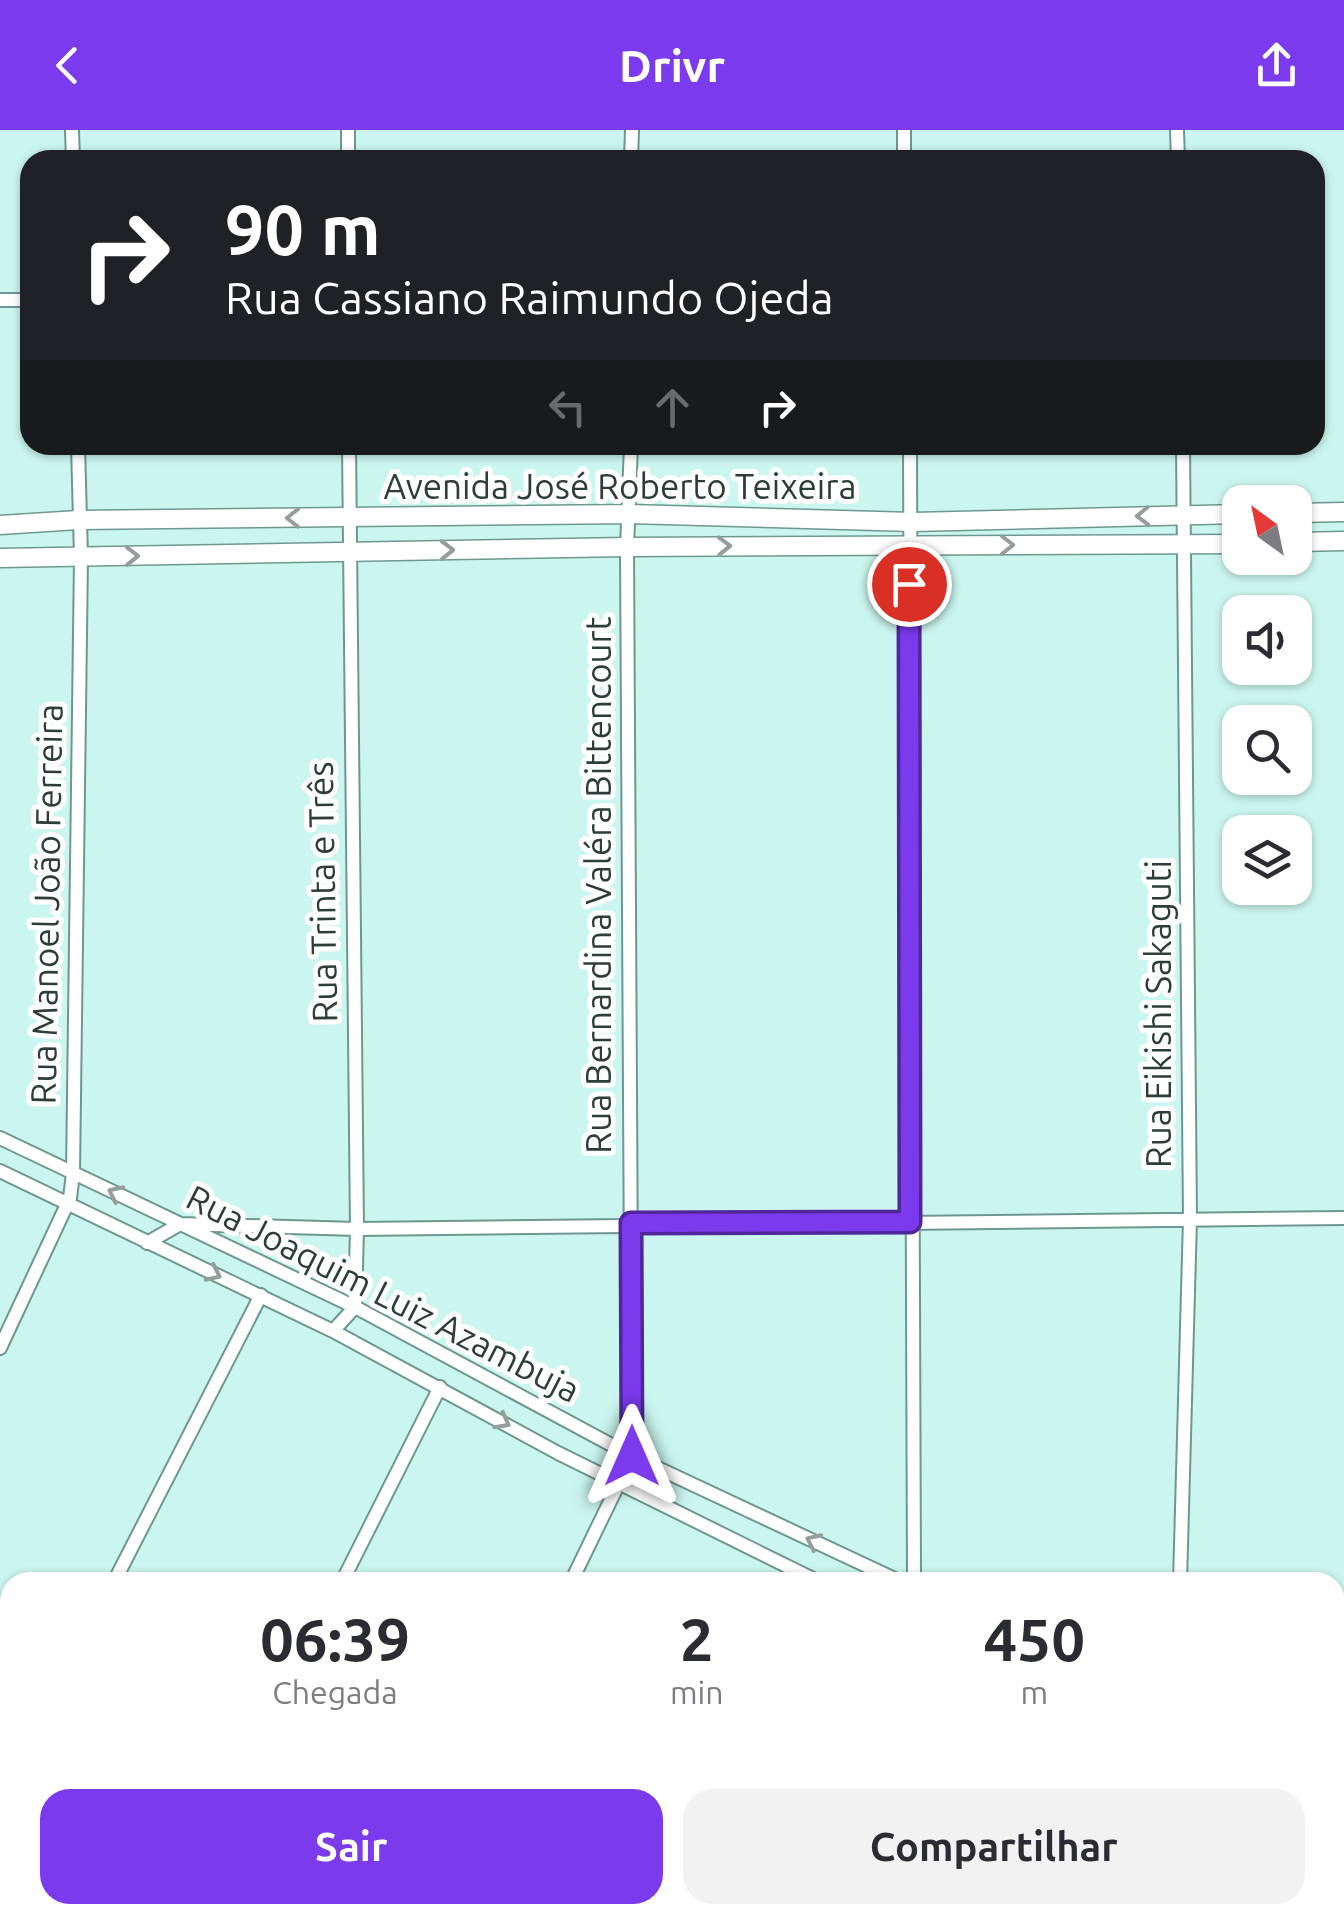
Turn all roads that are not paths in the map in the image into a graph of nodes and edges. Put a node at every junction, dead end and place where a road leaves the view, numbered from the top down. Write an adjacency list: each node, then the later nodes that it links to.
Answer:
1 (78, 455): 12 (street, Rua Manoel João Ferreira)
2 (349, 455): 11 (street, Rua Trinta e Três)
3 (630, 455): 8 (street, Rua Bernardina Valéra Bittencourt)
4 (910, 455): 13 (street)
5 (1183, 455): 9 (street, Rua Eikishi Sakaguti)
6 (1344, 512): 7 (street)
7 (1312, 513)
8 (630, 514): 11 (street, Avenida José Roberto Teixeira); 13 (street, Avenida José Roberto Teixeira); 20 (street, Rua Bernardina Valéra Bittencourt)
9 (1184, 514): 10 (street, Avenida José Roberto Teixeira); 13 (street, Avenida José Roberto Teixeira, one-way to 13); 19 (street, Rua Eikishi Sakaguti)
10 (1222, 514)
11 (349, 518): 12 (street, Avenida José Roberto Teixeira, one-way to 12); 21 (street, Rua Trinta e Três)
12 (78, 520): 14 (street, Avenida José Roberto Teixeira); 22 (street, Rua Manoel João Ferreira)
13 (913, 522): 18 (street)
14 (0, 525)
15 (1344, 541): 16 (street)
16 (1312, 542)
17 (1222, 544): 19 (street, Avenida José Roberto Teixeira)
18 (909, 545): 19 (street, Avenida José Roberto Teixeira, one-way to 19); 20 (street, Avenida José Roberto Teixeira, one-way to 18); 30 (street)
19 (1186, 545): 29 (street, Rua Eikishi Sakaguti)
20 (627, 548): 21 (street, Avenida José Roberto Teixeira, one-way to 20); 31 (street, Rua Bernardina Valéra Bittencourt)
21 (350, 551): 22 (street, Avenida José Roberto Teixeira, one-way to 21); 33 (street, Rua Trinta e Três)
22 (81, 557): 23 (street, Avenida José Roberto Teixeira); 26 (street, Rua Manoel João Ferreira)
23 (0, 558)
24 (0, 1138): 26 (street, Rua Joaquim Luiz Azambuja)
25 (0, 1171): 27 (street, Rua Joaquim Luiz Azambuja)
26 (74, 1173): 27 (street, Rua Manoel João Ferreira); 32 (street, Rua Joaquim Luiz Azambuja, one-way to 26)
27 (68, 1203): 34 (street, Rua Joaquim Luiz Azambuja); 38 (street, Rua Manoel João Ferreira)
28 (1344, 1218): 29 (street)
29 (1190, 1220): 30 (street); 50 (street, Rua Eikishi Sakaguti)
30 (910, 1222): 31 (street); 49 (street)
31 (631, 1223): 33 (street); 40 (street, Rua Bernardina Valéra Bittencourt)
32 (180, 1224): 33 (street); 34 (street); 36 (street, Rua Joaquim Luiz Azambuja)
33 (357, 1229): 36 (street, Rua Trinta e Três)
34 (148, 1243): 35 (street, Rua Joaquim Luiz Azambuja, one-way to 35)
35 (261, 1295): 37 (street, Rua Joaquim Luiz Azambuja); 43 (street)
36 (354, 1306): 37 (street); 40 (street, Rua Joaquim Luiz Azambuja)
37 (333, 1331): 39 (street, Rua Joaquim Luiz Azambuja)
38 (0, 1348)
39 (440, 1387): 41 (street, Rua Joaquim Luiz Azambuja, one-way to 41); 44 (street)
40 (632, 1456): 41 (street); 42 (street, Rua Joaquim Luiz Azambuja, one-way to 40)
41 (619, 1485): 45 (street); 46 (street, Rua Joaquim Luiz Azambuja)
42 (870, 1568): 47 (street); 48 (street, Rua Joaquim Luiz Azambuja)
43 (119, 1572)
44 (347, 1572)
45 (575, 1572)
46 (794, 1572)
47 (868, 1572)
48 (879, 1572)
49 (914, 1572)
50 (1180, 1572)

